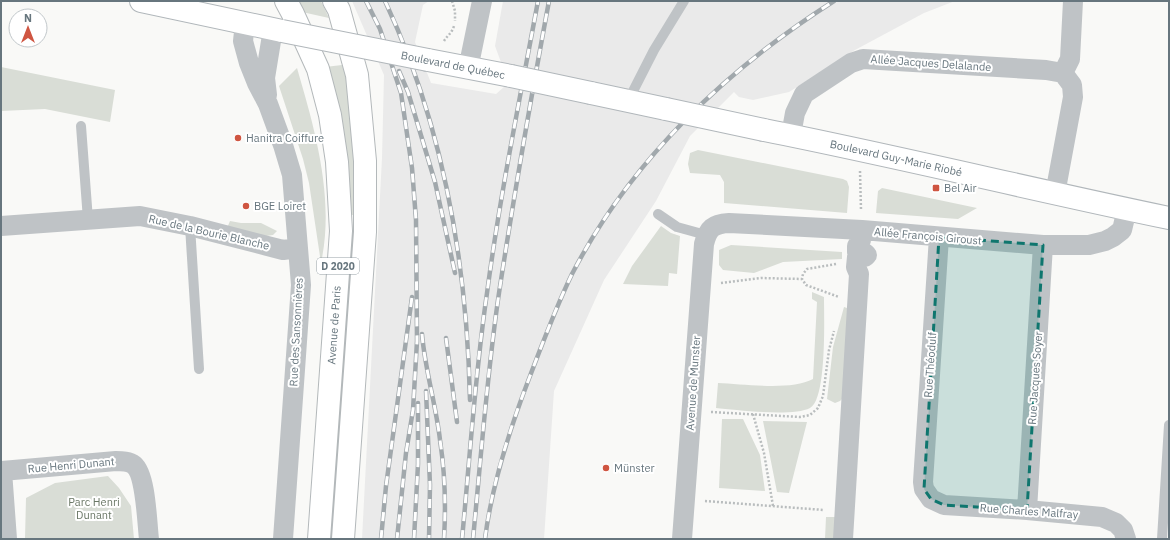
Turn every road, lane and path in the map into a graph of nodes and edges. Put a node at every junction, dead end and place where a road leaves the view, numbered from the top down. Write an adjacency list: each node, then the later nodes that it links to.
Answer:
1 (141, 1): 8 (main road, Boulevard de Québec)
2 (286, 1): 52 (main road, Avenue de Paris / D 2020)
3 (334, 1): 53 (main road, D 2020)
4 (452, 1): 10 (path)
5 (482, 1): 11 (street)
6 (684, 1): 13 (lane)
7 (1073, 1): 12 (street)
8 (245, 23): 9 (main road, Boulevard de Québec); 14 (street, Rue des Sansonnières)
9 (277, 30): 10 (main road, Boulevard de Québec, bridge); 14 (street, Rue des Sansonnières)
10 (436, 53): 11 (main road, Boulevard de Québec)
11 (468, 68): 13 (main road, Boulevard de Québec, bridge)
12 (1063, 73): 17 (street, Allée Jacques Delalande); 19 (street)
13 (628, 101): 16 (main road, Boulevard de Québec, bridge)
14 (268, 104): 31 (street, Rue des Sansonnières)
15 (81, 126): 24 (lane)
16 (764, 130): 17 (main road, Boulevard Guy-Marie Riobé)
17 (791, 135): 19 (main road, Boulevard Guy-Marie Riobé)
18 (860, 165): 22 (path)
19 (1055, 194): 20 (main road, Boulevard Guy-Marie Riobé)
20 (1126, 209): 23 (main road, Boulevard Guy-Marie Riobé); 30 (street, Allée François Giroust)
21 (658, 214): 27 (lane)
22 (860, 214)
23 (1169, 218)
24 (88, 220): 25 (street, Rue de la Bourie Blanche); 26 (street, Rue de la Bourie Blanche)
25 (1, 226)
26 (190, 226): 31 (street, Rue de la Bourie Blanche); 39 (lane)
27 (708, 232): 28 (street, Allée François Giroust); 54 (street, Avenue de Munster)
28 (939, 237): 30 (street, Allée François Giroust); 44 (street, Rue Théodulf)
29 (861, 240): 32 (street)
30 (1043, 245): 47 (street, Rue Jacques Soyer)
31 (298, 248): 51 (street, Rue des Sansonnières)
32 (856, 267): 33 (path); 36 (street)
33 (802, 279): 34 (path); 35 (path)
34 (715, 282)
35 (838, 297): 36 (path); 37 (path)
36 (858, 298): 48 (street)
37 (838, 302)
38 (834, 329): 41 (path)
39 (199, 369)
40 (708, 412): 41 (path)
41 (753, 414): 46 (path)
42 (1169, 425): 57 (lane)
43 (1, 469): 49 (street, Rue Henri Dunant); 50 (street, Rue Henri Dunant)
44 (927, 493): 47 (street, Rue Charles Malfray)
45 (702, 500): 46 (path)
46 (773, 506): 48 (path)
47 (1027, 510): 56 (street, Rue Charles Malfray)
48 (844, 511): 55 (street)
49 (7, 539)
50 (149, 539)
51 (283, 539)
52 (319, 539)
53 (343, 539)
54 (682, 539)
55 (843, 539)
56 (1126, 539)
57 (1162, 539)

